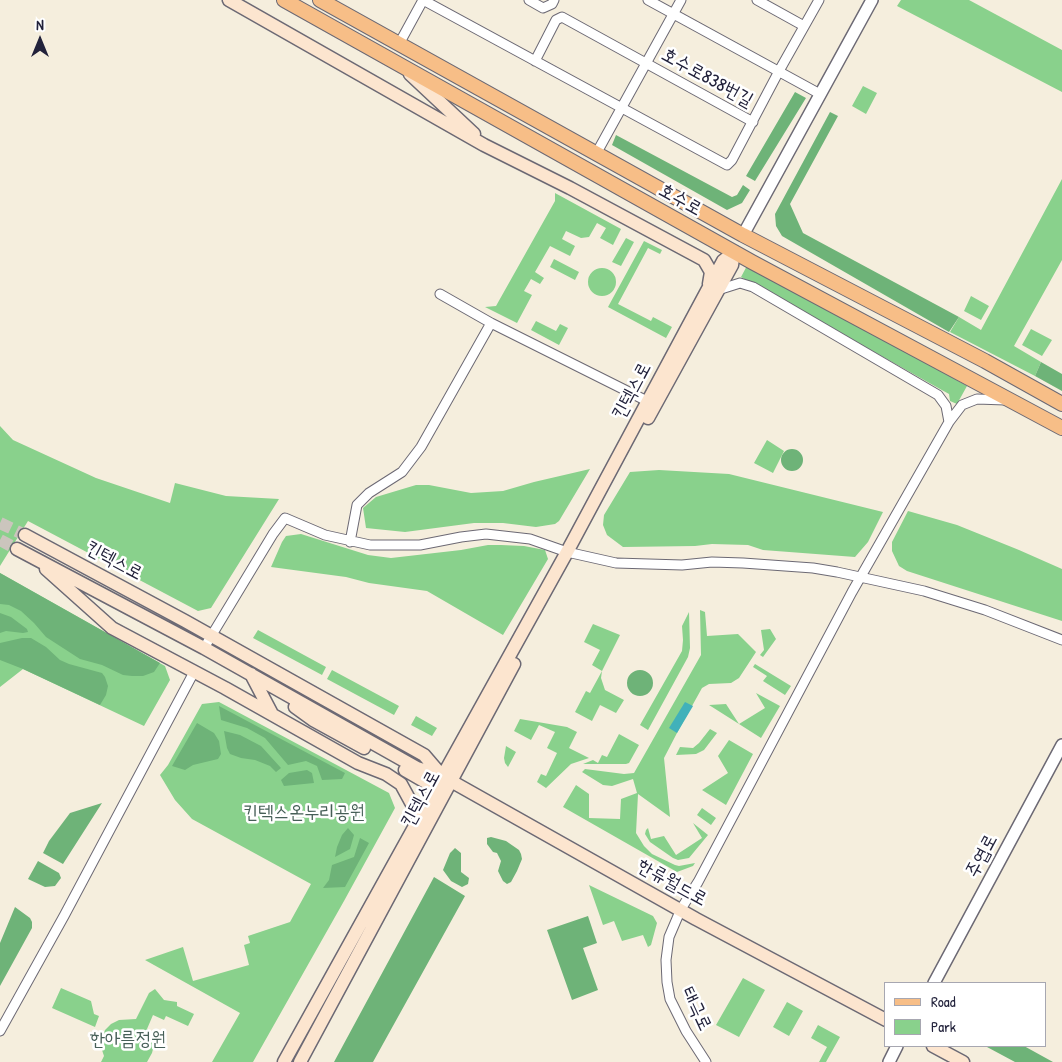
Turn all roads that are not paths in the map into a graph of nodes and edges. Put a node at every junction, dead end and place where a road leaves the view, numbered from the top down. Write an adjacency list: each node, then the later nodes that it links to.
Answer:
1 (229, 0): 24 (main road)
2 (285, 0): 19 (main road, 호수로)
3 (300, 0): 12 (main road)
4 (423, 0): 16 (street); 17 (street)
5 (529, 0): 6 (street)
6 (554, 0)
7 (648, 0): 14 (street)
8 (681, 0): 14 (street, 호수로838번길)
9 (758, 0): 13 (street)
10 (818, 0): 15 (street)
11 (872, 0): 21 (street, 킨텍스로)
12 (324, 2): 16 (main road, 호수로)
13 (771, 3): 15 (street)
14 (673, 14): 18 (street, 호수로838번길); 20 (street)
15 (804, 26): 20 (street)
16 (399, 44): 25 (main road, 호수로)
17 (533, 60): 18 (street, 호수로838번길); 22 (street)
18 (646, 63): 22 (street, 호수로838번길); 23 (street, 호수로838번길)
19 (401, 66): 24 (main road); 27 (main road, 호수로)
20 (779, 71): 21 (street); 23 (street)
21 (820, 94): 26 (street, 킨텍스로)
22 (621, 108): 23 (street); 25 (street, 호수로838번길)
23 (752, 122)
24 (484, 145): 28 (main road)
25 (596, 154): 26 (main road, 호수로)
26 (743, 235): 27 (main road, 킨텍스로); 33 (main road, 호수로)
27 (734, 252): 28 (main road, 킨텍스로); 31 (main road, 호수로)
28 (713, 288): 32 (main road, 킨텍스로); 34 (street); 39 (main road, 킨텍스로)
29 (440, 294): 30 (street)
30 (491, 324): 32 (street); 37 (street)
31 (1010, 400): 34 (street, 태극로); 35 (main road, 호수로)
32 (647, 401): 39 (main road, 킨텍스로)
33 (1062, 404)
34 (949, 422): 41 (street, 태극로)
35 (1062, 428)
36 (25, 535): 42 (main road, 킨텍스로)
37 (350, 542): 39 (street); 42 (street)
38 (17, 549): 40 (main road, 킨텍스로)
39 (570, 553): 41 (street); 49 (main road, 킨텍스로)
40 (34, 557): 44 (main road, 킨텍스로); 45 (main road)
41 (861, 576): 43 (street); 51 (street, 태극로)
42 (212, 636): 44 (street); 49 (main road, 킨텍스로)
43 (1062, 640)
44 (204, 648): 46 (main road, 킨텍스로)
45 (194, 672): 47 (main road); 54 (street)
46 (251, 674): 47 (main road); 49 (main road, 킨텍스로)
47 (272, 714): 50 (main road)
48 (1062, 745): 52 (street, 주엽로)
49 (443, 782): 50 (main road, 킨텍스로); 51 (main road, 한류월드로); 58 (main road, 킨텍스로)
50 (419, 817): 57 (main road, 킨텍스로)
51 (681, 910): 53 (main road, 한류월드로); 59 (street, 태극로)
52 (935, 982)
53 (884, 1019)
54 (0, 1031)
55 (896, 1047): 60 (street)
56 (935, 1047): 61 (main road)
57 (284, 1062)
58 (300, 1062)
59 (706, 1062)
60 (889, 1062)
61 (963, 1062)

